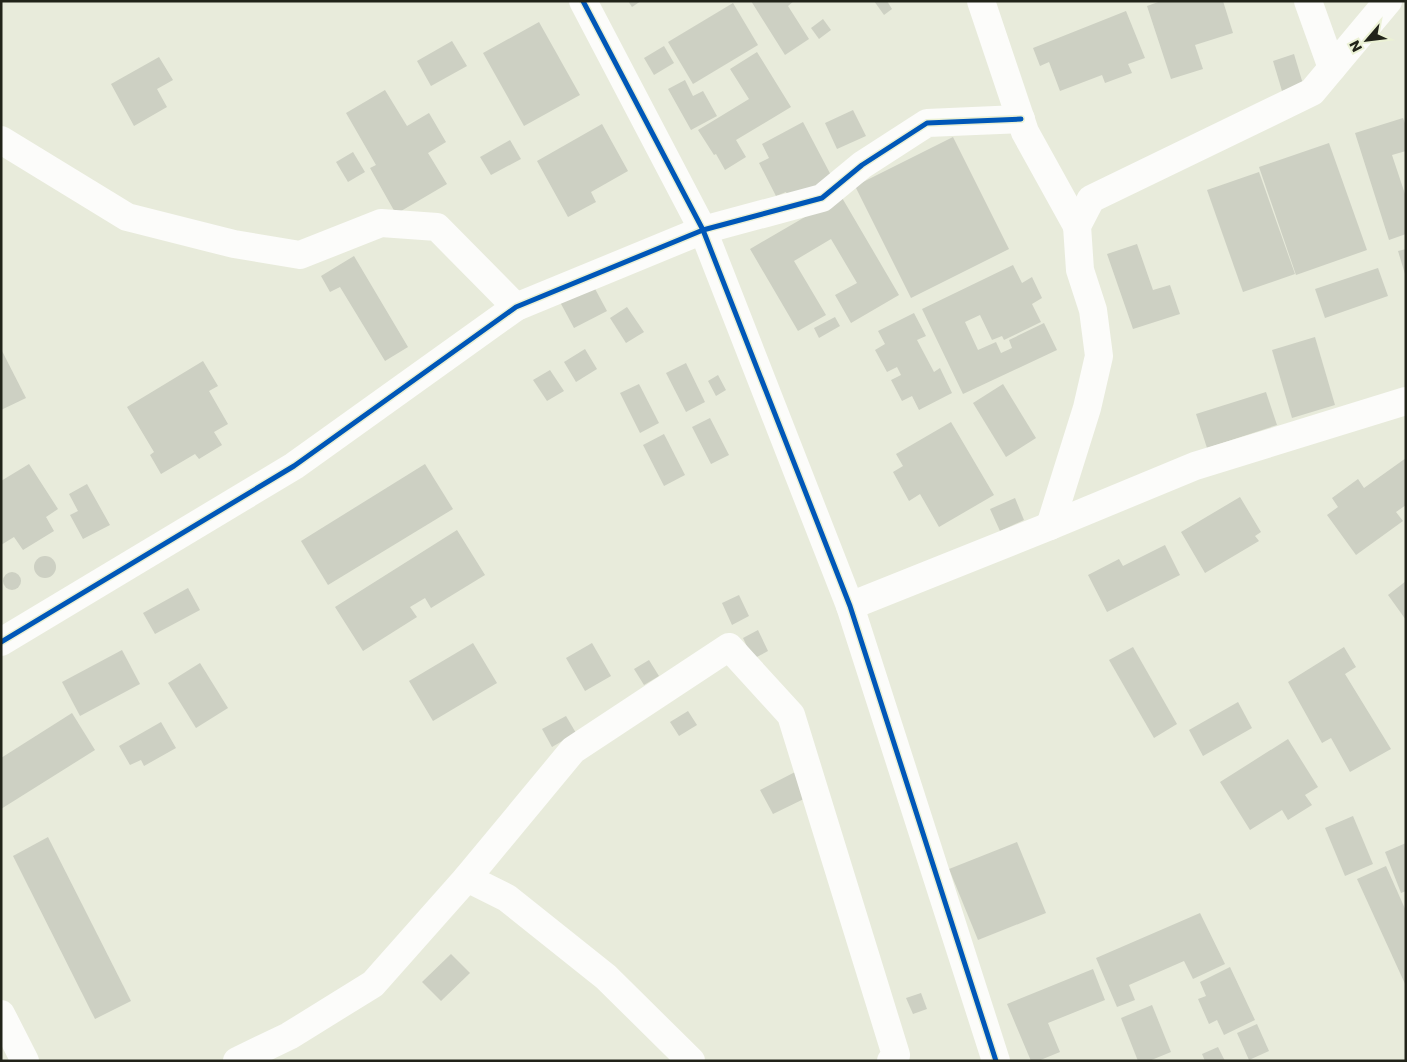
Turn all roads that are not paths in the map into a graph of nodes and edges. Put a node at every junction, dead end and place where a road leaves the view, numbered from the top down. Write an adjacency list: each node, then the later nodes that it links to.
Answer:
1 (583, 1): 9 (street)
2 (981, 1): 6 (street)
3 (1308, 1): 5 (street)
4 (1388, 1): 5 (street)
5 (1332, 68): 8 (street)
6 (1021, 119): 8 (street); 9 (street)
7 (1, 140): 10 (street)
8 (1077, 226): 12 (street)
9 (703, 230): 10 (street); 13 (street)
10 (516, 307): 14 (street)
11 (1406, 401): 12 (street)
12 (1050, 526): 13 (street)
13 (850, 606): 21 (street)
14 (1, 642)
15 (467, 878): 18 (street); 19 (street); 20 (street)
16 (1, 1014): 17 (street)
17 (25, 1061)
18 (237, 1061)
19 (691, 1061)
20 (891, 1061)
21 (996, 1061)

